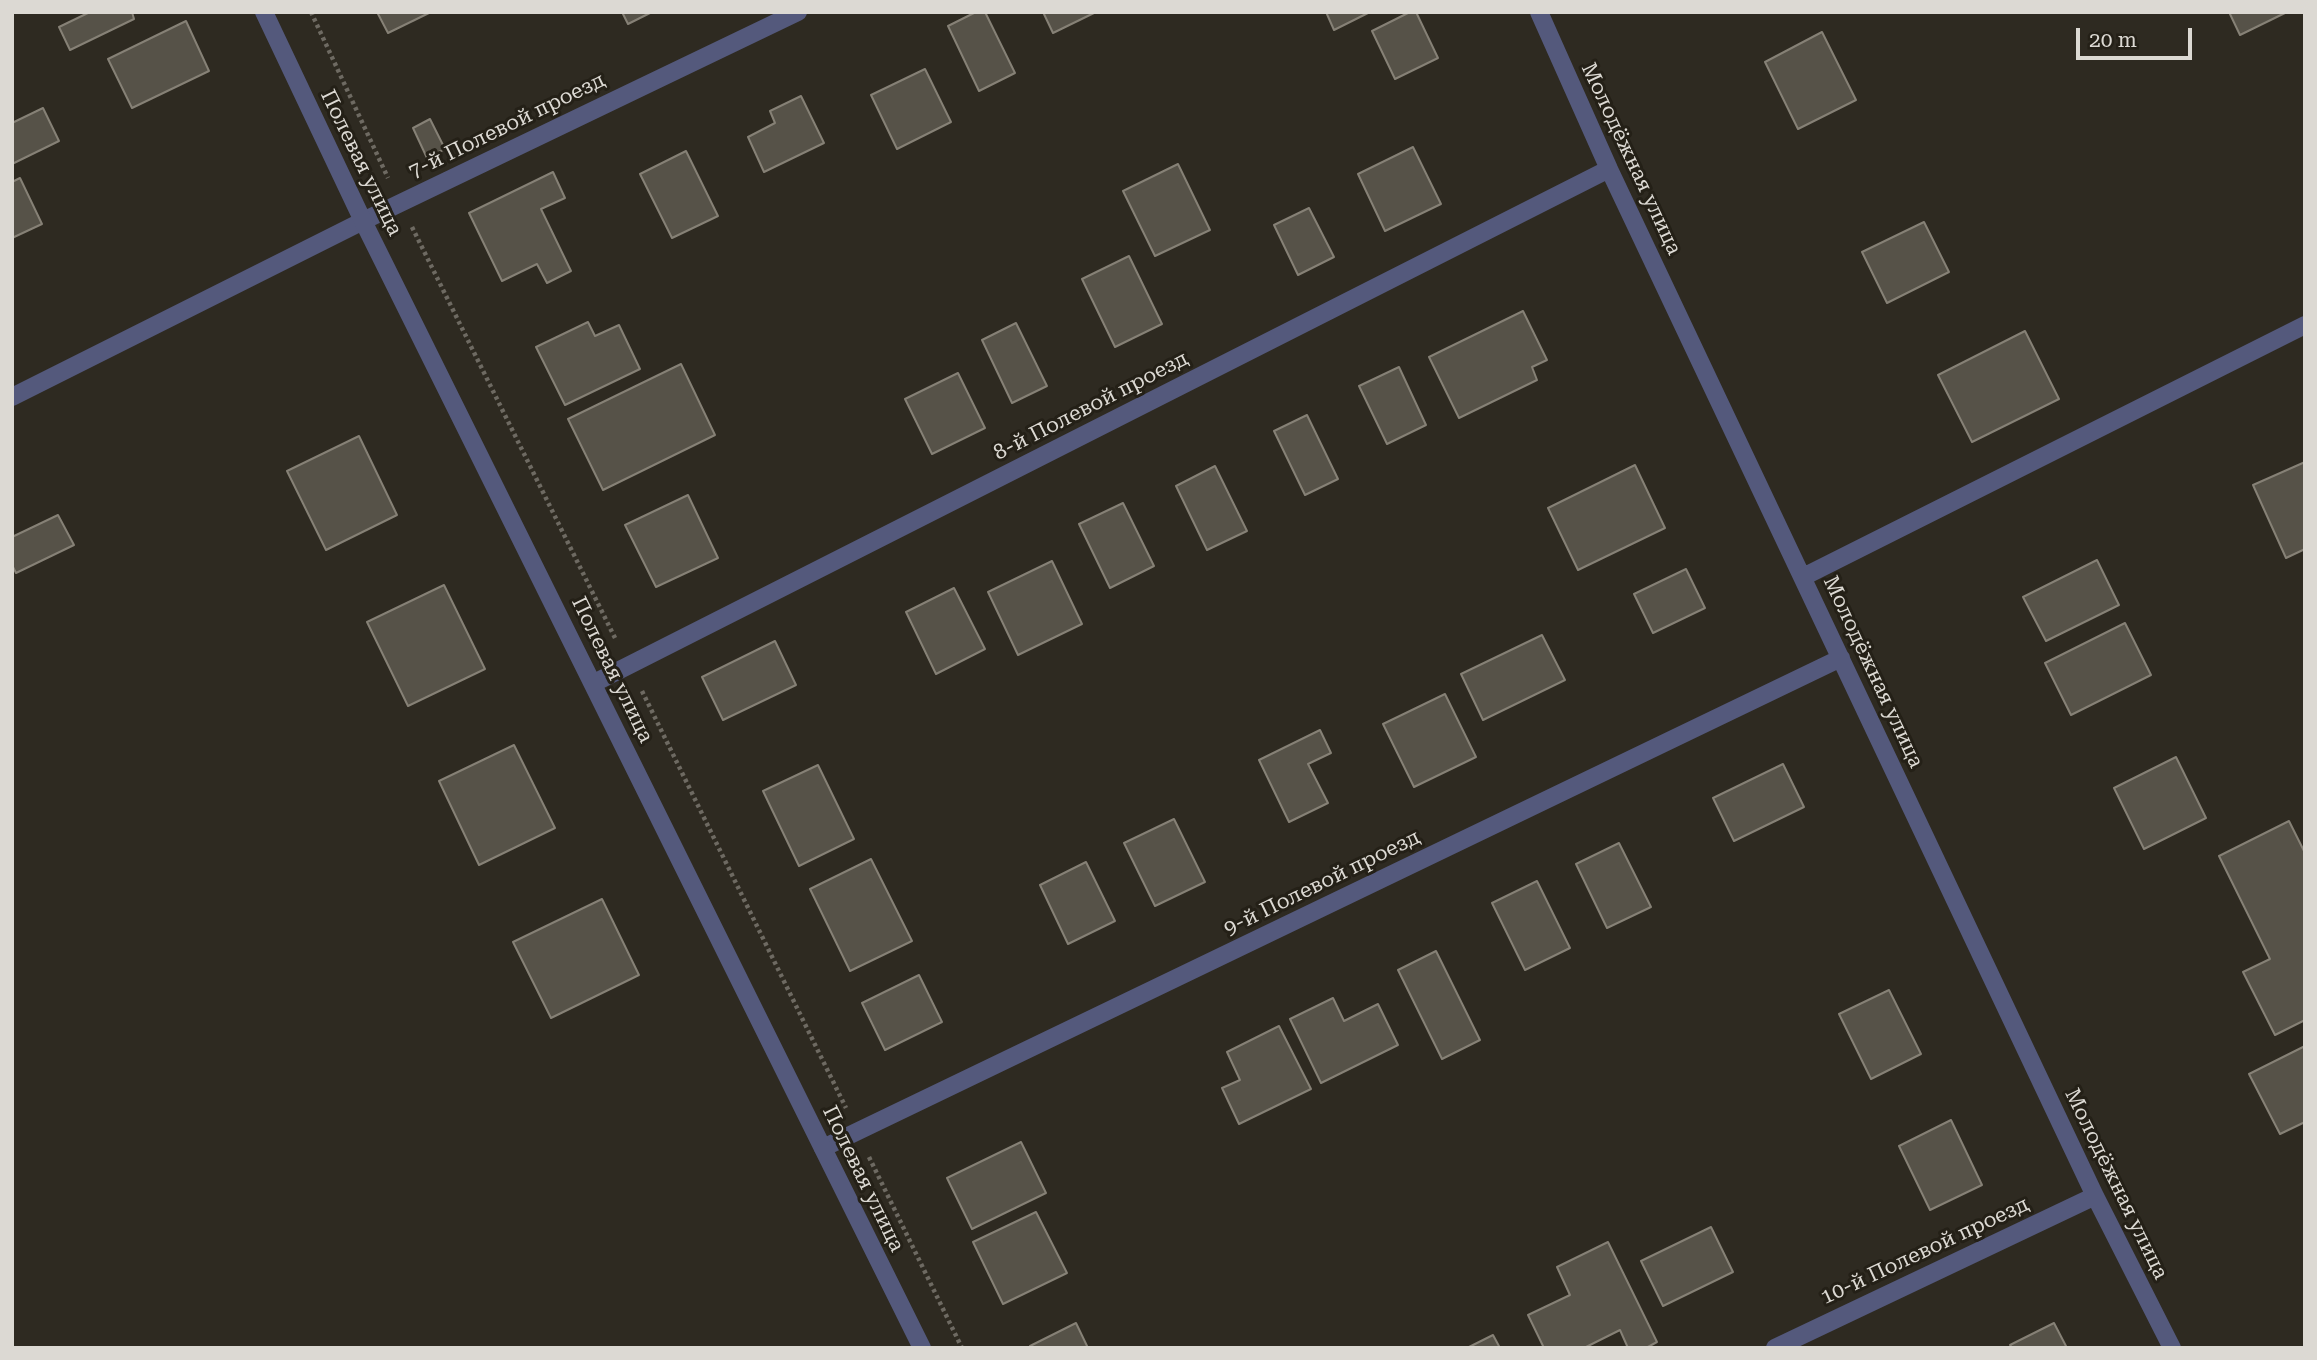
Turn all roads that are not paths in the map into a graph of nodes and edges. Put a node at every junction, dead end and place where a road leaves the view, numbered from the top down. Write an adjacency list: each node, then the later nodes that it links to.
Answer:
1 (264, 12): 5 (street, Полевая улица)
2 (798, 12): 5 (street, 7-й Полевой проезд)
3 (1539, 12): 4 (street, Молодёжная улица)
4 (1609, 169): 8 (street, Молодёжная улица); 10 (street, 8-й Полевой проезд)
5 (363, 220): 7 (street, 7-й Полевой проезд); 10 (street, Полевая улица)
6 (2305, 325): 8 (street)
7 (12, 397)
8 (1803, 577): 9 (street, Молодёжная улица)
9 (1841, 658): 11 (street, 9-й Полевой проезд); 12 (street, Молодёжная улица)
10 (594, 683): 11 (street, Полевая улица)
11 (823, 1149): 13 (street, Полевая улица)
12 (2095, 1196): 14 (street, 10-й Полевой проезд); 15 (street, Молодёжная улица)
13 (922, 1348)
14 (1775, 1348)
15 (2172, 1348)

